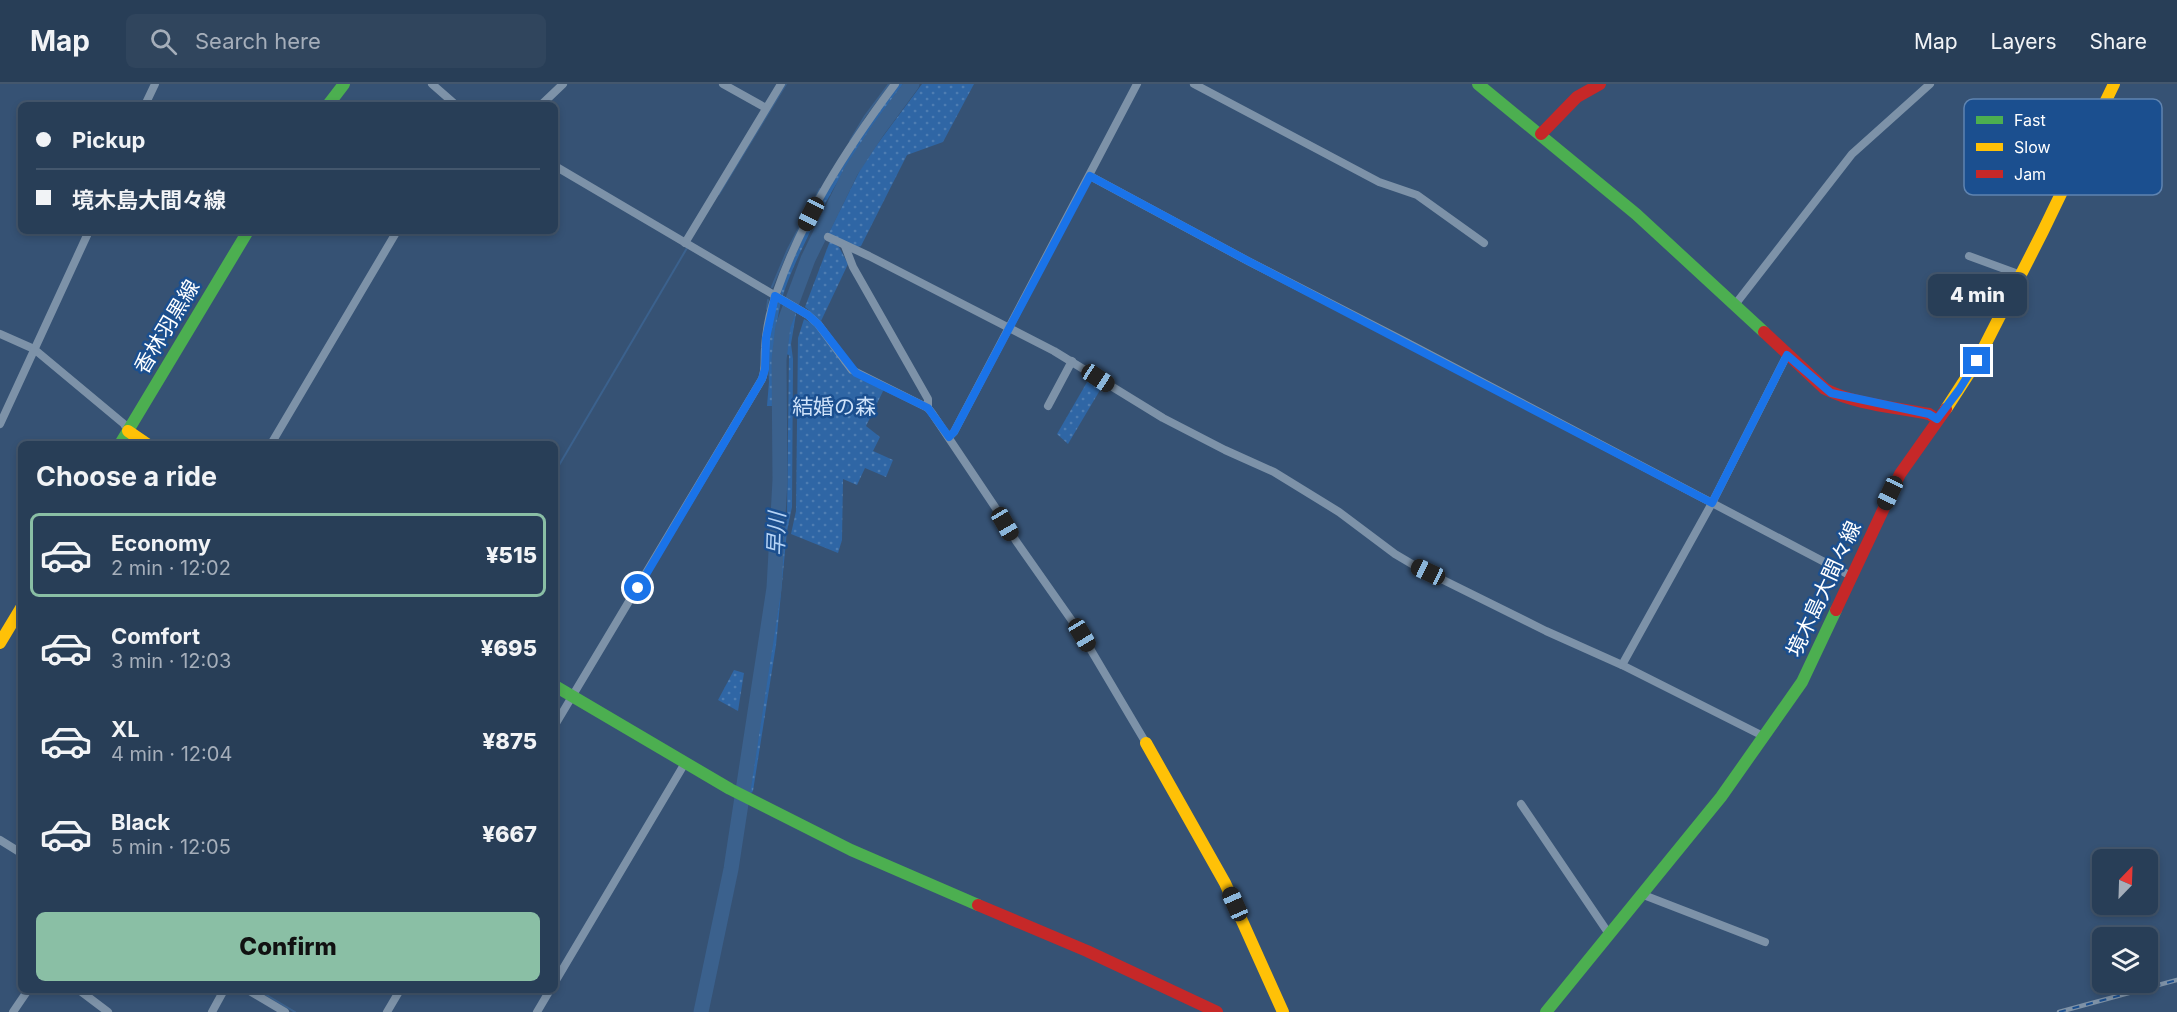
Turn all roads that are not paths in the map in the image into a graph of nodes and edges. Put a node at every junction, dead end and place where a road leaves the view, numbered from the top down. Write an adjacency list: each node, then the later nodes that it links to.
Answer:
1 (155, 84): 15 (street)
2 (344, 84): 16 (street)
3 (432, 84): 17 (street)
4 (563, 84): 18 (street)
5 (723, 84): 19 (street)
6 (781, 84): 19 (street)
7 (895, 84): 33 (street)
8 (1137, 84): 22 (street)
9 (1194, 84): 29 (street)
10 (1478, 84): 20 (street)
11 (1600, 84): 20 (street)
12 (1930, 84): 34 (street)
13 (2114, 84): 14 (street, 境木島大間々線)
14 (2107, 99)
15 (147, 102)
16 (330, 102)
17 (453, 102)
18 (544, 102)
19 (766, 108): 28 (street)
20 (1541, 134): 34 (street)
21 (558, 168): 28 (street)
22 (1090, 176): 35 (street); 49 (street)
23 (2060, 195): 32 (street, 境木島大間々線)
24 (88, 234): 37 (street)
25 (246, 234): 44 (street, 香林羽黒線)
26 (395, 234): 48 (street)
27 (828, 237): 30 (street)
28 (685, 243): 33 (street)
29 (1484, 243)
30 (845, 246): 35 (street); 41 (street)
31 (1969, 256): 32 (street)
32 (2021, 275): 42 (street, 境木島大間々線)
33 (777, 297): 41 (street); 55 (street)
34 (1734, 306): 38 (street)
35 (1008, 329): 39 (street); 45 (street)
36 (0, 334): 37 (street)
37 (34, 349): 43 (street); 44 (street)
38 (1787, 355): 42 (street); 49 (street)
39 (1072, 362): 40 (street); 53 (street)
40 (1048, 406)
41 (928, 408): 45 (street)
42 (1937, 419): 50 (street, 境木島大間々線)
43 (0, 424)
44 (128, 431): 46 (street, 香林羽黒線); 47 (street)
45 (949, 437): 58 (street)
46 (122, 441)
47 (143, 441)
48 (273, 441)
49 (1712, 503): 50 (street); 53 (street)
50 (1851, 576): 57 (street, 境木島大間々線)
51 (18, 613): 52 (street)
52 (0, 643)
53 (1622, 665): 57 (street)
54 (558, 688): 55 (street)
55 (572, 696): 56 (street); 59 (street)
56 (558, 720)
57 (1765, 737): 63 (street, 境木島大間々線)
58 (1146, 743): 81 (street)
59 (685, 763): 66 (street); 80 (street)
60 (1521, 804): 64 (street)
61 (0, 840): 62 (street)
62 (18, 851)
63 (1641, 894): 64 (street, 境木島大間々線); 65 (street)
64 (1609, 934): 82 (street, 境木島大間々線)
65 (1765, 942)
66 (558, 977)
67 (26, 993): 74 (street)
68 (83, 993): 75 (street)
69 (222, 993): 76 (street)
70 (252, 993): 73 (street)
71 (398, 993): 78 (street)
72 (548, 993): 79 (street)
73 (273, 1009): 77 (street)
74 (13, 1012)
75 (108, 1012)
76 (212, 1012)
77 (285, 1012)
78 (387, 1012)
79 (537, 1012)
80 (1217, 1012)
81 (1283, 1012)
82 (1546, 1012)

